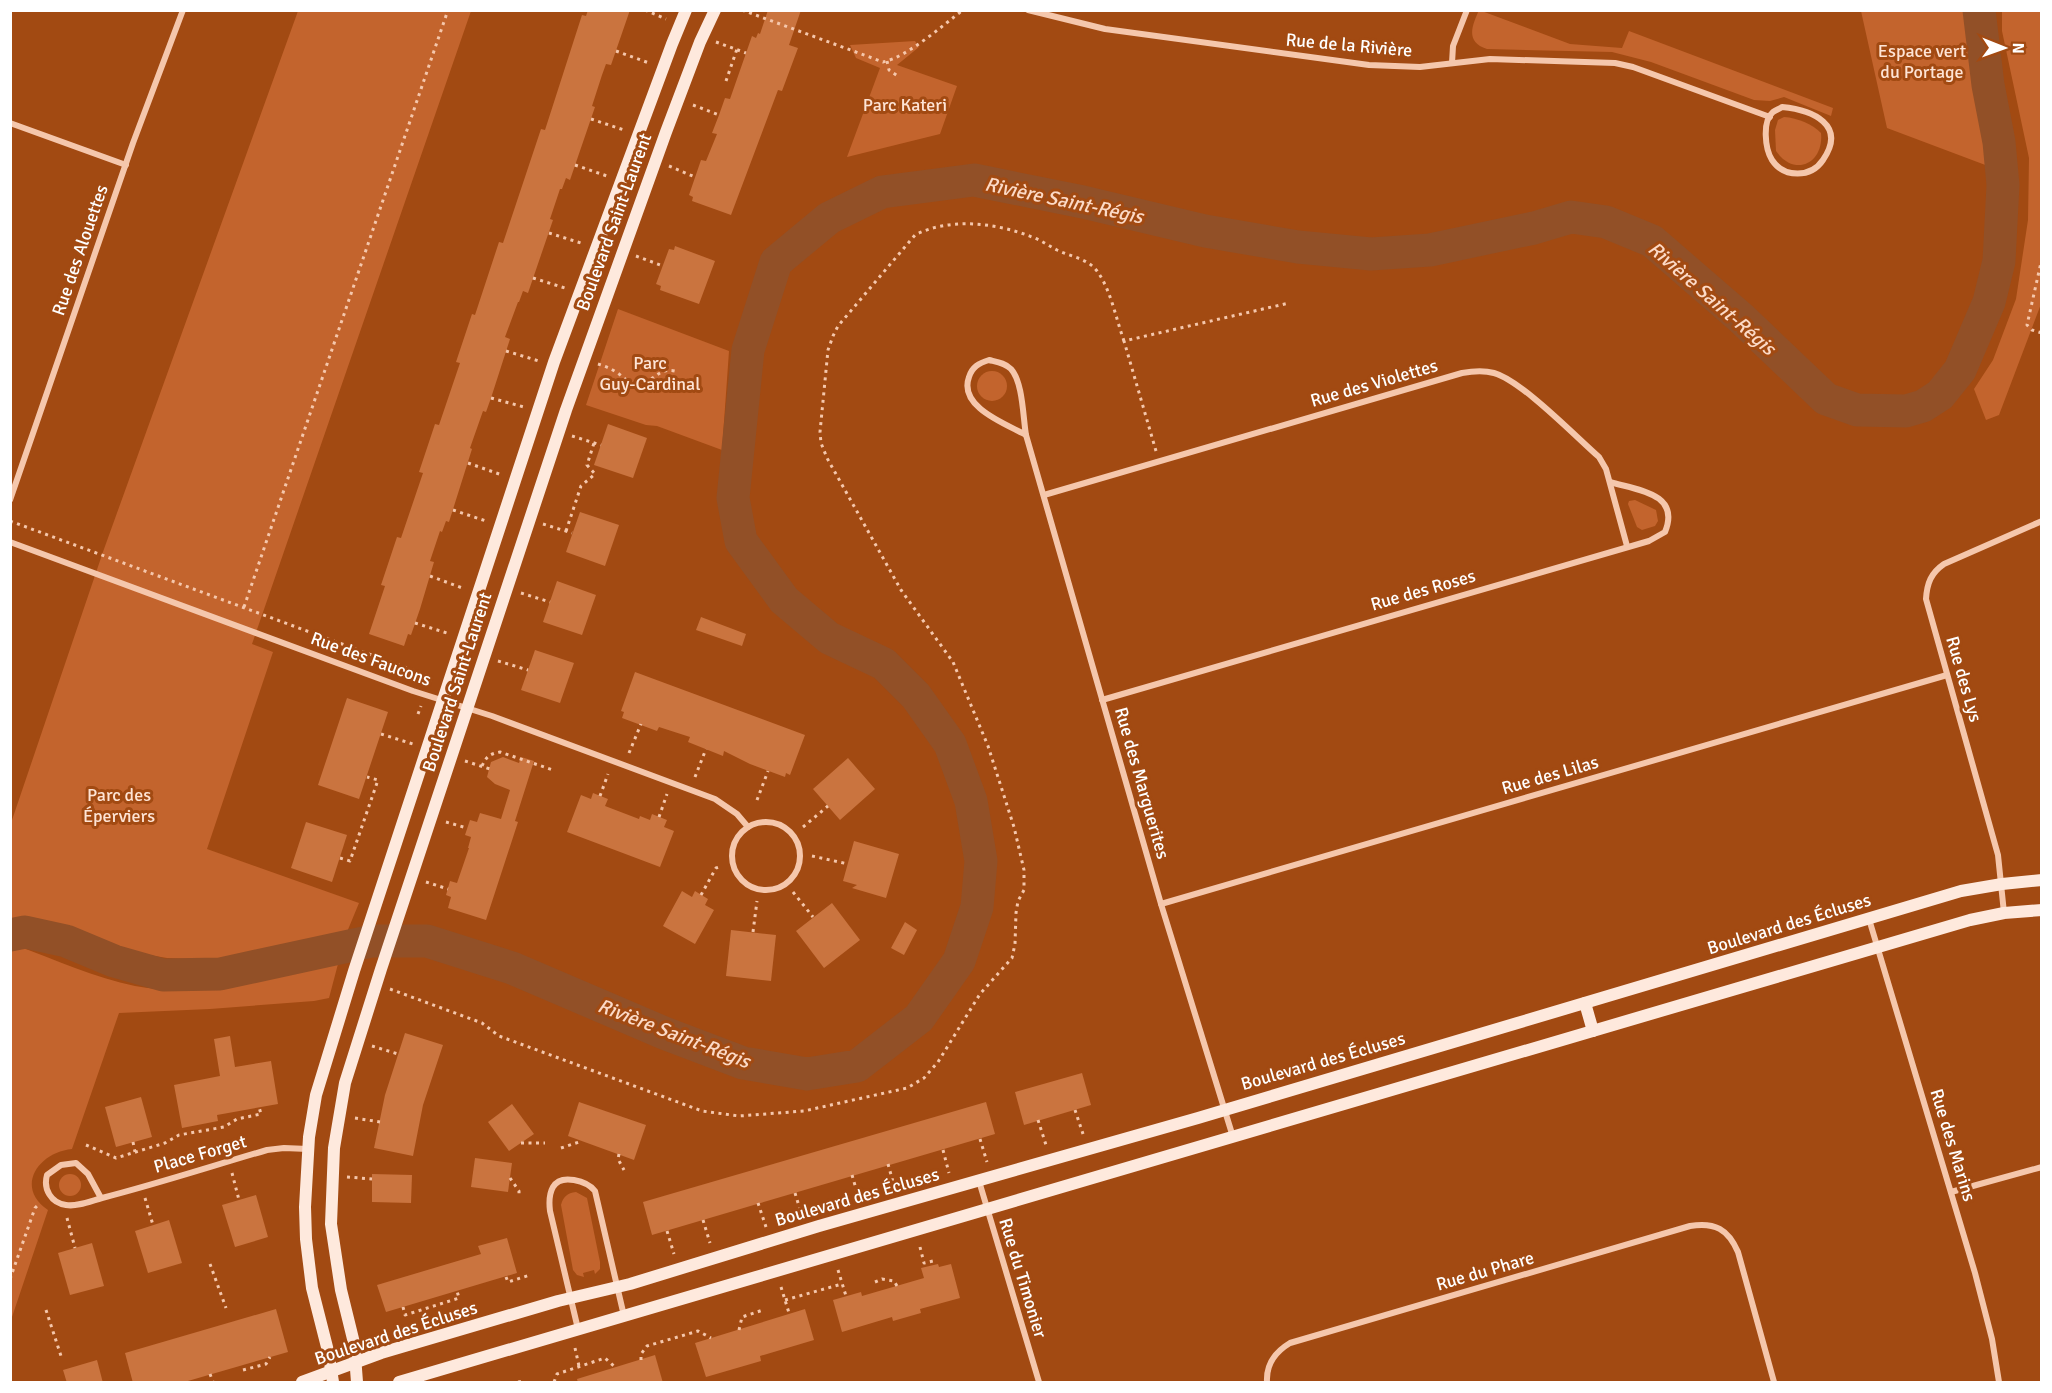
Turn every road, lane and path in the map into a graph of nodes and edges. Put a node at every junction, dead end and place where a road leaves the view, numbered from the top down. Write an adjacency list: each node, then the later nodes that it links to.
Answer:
1 (183, 10): 26 (street, Rue des Alouettes)
2 (448, 10): 70 (path)
3 (645, 10): 10 (path)
4 (686, 10): 77 (street, Boulevard Saint-Laurent)
5 (715, 10): 79 (street, Boulevard Saint-Laurent)
6 (742, 10): 15 (path)
7 (963, 10): 15 (path)
8 (1028, 10): 17 (street, Rue de la Rivière)
9 (1467, 10): 17 (street)
10 (666, 19)
11 (716, 41): 12 (path)
12 (737, 50): 14 (path); 19 (path)
13 (616, 51): 16 (path)
14 (746, 53)
15 (887, 61): 18 (path)
16 (649, 63)
17 (1452, 63): 22 (street, Rue de la Rivière)
18 (899, 77)
19 (726, 81)
20 (692, 105): 21 (path)
21 (719, 115)
22 (1770, 117): 22 (street)
23 (591, 119): 25 (path)
24 (10, 123): 26 (street)
25 (624, 130)
26 (126, 165): 56 (street, Rue des Alouettes)
27 (575, 165): 29 (path)
28 (669, 166): 30 (path)
29 (607, 176)
30 (695, 177)
31 (549, 233): 32 (path)
32 (581, 243)
33 (636, 256): 35 (path)
34 (2042, 258): 39 (path)
35 (663, 266)
36 (533, 278): 37 (path)
37 (565, 288)
38 (1288, 303): 40 (path)
39 (2042, 333)
40 (1124, 341): 51 (path); 120 (path)
41 (506, 351): 42 (path)
42 (539, 361)
43 (597, 363): 44 (path)
44 (675, 371)
45 (491, 398): 46 (path)
46 (524, 407)
47 (1026, 435): 47 (street, Rue des Marguerites); 55 (street, Rue des Marguerites)
48 (572, 436): 49 (path)
49 (594, 443): 50 (path); 62 (path)
50 (601, 445)
51 (1159, 461): 54 (street, Rue des Violettes); 55 (street, Rue des Violettes)
52 (468, 463): 53 (path)
53 (502, 475)
54 (1610, 482): 65 (street, Rue des Violettes); 65 (street, Rue des Roses)
55 (1044, 495): 78 (street, Rue des Marguerites)
56 (10, 500)
57 (453, 510): 59 (path)
58 (10, 521): 70 (path, Rue des Faucons)
59 (487, 521)
60 (2041, 522): 75 (street, Rue des Lys)
61 (543, 524): 62 (path)
62 (567, 531): 63 (path)
63 (572, 533)
64 (10, 542): 77 (street, Rue des Faucons)
65 (1627, 546): 78 (street, Rue des Roses)
66 (430, 576): 67 (path)
67 (465, 589)
68 (521, 593): 69 (path)
69 (550, 602)
70 (244, 608): 76 (path, Rue des Faucons)
71 (415, 623): 72 (path)
72 (450, 634)
73 (498, 661): 74 (path)
74 (528, 670)
75 (1947, 675): 108 (street, Rue des Lys); 113 (street, Rue des Lilas)
76 (430, 677)
77 (443, 699): 79 (street, Rue des Faucons); 143 (street, Boulevard Saint-Laurent)
78 (1102, 700): 113 (street, Rue des Marguerites)
79 (469, 708): 99 (street, Rue des Faucons); 207 (street, Boulevard Saint-Laurent)
80 (640, 724): 84 (path)
81 (381, 734): 82 (path)
82 (413, 744)
83 (706, 749): 92 (path)
84 (629, 753)
85 (465, 761): 86 (path)
86 (482, 766): 87 (path); 88 (path)
87 (490, 769)
88 (553, 770)
89 (768, 771): 95 (path)
90 (608, 774): 94 (path)
91 (367, 777): 103 (path)
92 (695, 777)
93 (667, 794): 97 (path)
94 (600, 796)
95 (757, 800)
96 (828, 807): 100 (path)
97 (658, 817)
98 (445, 821): 101 (path)
99 (748, 827): 99 (street)
100 (803, 827)
101 (467, 828)
102 (812, 855): 104 (path)
103 (340, 858)
104 (848, 864)
105 (719, 867): 111 (path)
106 (2042, 880): 108 (street, Boulevard des Écluses)
107 (425, 882): 109 (path)
108 (2002, 884): 115 (street, Rue des Lys); 117 (street, Boulevard des Écluses)
109 (448, 889)
110 (793, 892): 116 (path)
111 (701, 895)
112 (757, 901): 118 (path)
113 (1161, 904): 126 (street, Rue des Marguerites)
114 (2042, 909): 115 (street)
115 (2004, 913): 119 (street)
116 (813, 917)
117 (1869, 919): 119 (street, Rue des Marins); 121 (street, Boulevard des Écluses)
118 (753, 932)
119 (1877, 947): 122 (street); 160 (street, Rue des Marins)
120 (390, 989)
121 (1585, 1003): 122 (street); 126 (street, Boulevard des Écluses)
122 (1593, 1031): 134 (street)
123 (372, 1046): 124 (path)
124 (398, 1054)
125 (260, 1107): 132 (path)
126 (1224, 1109): 134 (street, Rue des Marguerites); 157 (street, Boulevard des Écluses)
127 (1075, 1110): 133 (path)
128 (352, 1117): 130 (path)
129 (1038, 1120): 141 (path)
130 (380, 1122)
131 (199, 1124): 132 (path)
132 (200, 1131): 145 (path)
133 (1083, 1134)
134 (1233, 1138): 169 (street)
135 (980, 1139): 148 (path)
136 (582, 1141): 142 (path)
137 (133, 1142): 145 (path)
138 (521, 1143): 139 (path)
139 (545, 1143)
140 (86, 1145): 145 (path)
141 (1046, 1145)
142 (561, 1148)
143 (309, 1149): 147 (street, Place Forget); 212 (street, Boulevard Saint-Laurent)
144 (943, 1150): 152 (path)
145 (135, 1152)
146 (619, 1155): 151 (path)
147 (229, 1161): 158 (street, Place Forget); 164 (path)
148 (987, 1162)
149 (888, 1164): 159 (path)
150 (2042, 1167): 160 (street)
151 (624, 1170)
152 (949, 1173)
153 (852, 1175): 165 (path)
154 (346, 1177): 156 (path)
155 (510, 1178): 162 (path)
156 (372, 1179)
157 (979, 1181): 169 (street, Rue du Timonier); 188 (street, Boulevard des Écluses)
158 (141, 1187): 163 (street, Place Forget); 172 (path)
159 (895, 1189)
160 (1951, 1192): 223 (street, Rue des Marins)
161 (795, 1193): 170 (path)
162 (519, 1197)
163 (101, 1198): 168 (street, Place Forget); 168 (street)
164 (240, 1200)
165 (859, 1200)
166 (40, 1203): 184 (path)
167 (758, 1203): 173 (path)
168 (63, 1205): 177 (path)
169 (987, 1210): 199 (street); 220 (street, Rue du Timonier)
170 (802, 1216)
171 (703, 1220): 175 (path)
172 (153, 1225)
173 (766, 1227)
174 (667, 1231): 178 (path)
175 (711, 1243)
176 (920, 1247): 180 (path)
177 (75, 1248)
178 (674, 1254)
179 (210, 1264): 195 (path)
180 (934, 1265)
181 (838, 1270): 186 (path)
182 (530, 1275): 183 (path)
183 (506, 1276)
184 (10, 1279)
185 (875, 1282): 187 (path)
186 (842, 1284): 191 (path); 193 (path)
187 (897, 1286)
188 (617, 1287): 192 (street, Boulevard des Écluses); 192 (street); 199 (street)
189 (781, 1287): 193 (path)
190 (457, 1291): 194 (path)
191 (846, 1296)
192 (570, 1298): 200 (street); 207 (street, Boulevard des Écluses)
193 (785, 1300): 198 (path)
194 (403, 1307)
195 (226, 1308)
196 (46, 1310): 204 (path)
197 (763, 1310): 201 (path)
198 (789, 1313)
199 (624, 1316): 200 (street)
200 (578, 1329): 217 (street)
201 (739, 1330)
202 (711, 1338): 206 (path)
203 (575, 1348): 208 (path)
204 (61, 1356)
205 (270, 1357): 210 (path)
206 (641, 1359)
207 (356, 1362): 212 (street, Boulevard des Écluses); 216 (street, Boulevard Saint-Laurent)
208 (579, 1366): 209 (path); 219 (path)
209 (615, 1367)
210 (243, 1370)
211 (210, 1374): 214 (path)
212 (332, 1377): 215 (street, Boulevard des Écluses)
213 (525, 1381): 218 (path)
214 (213, 1383)
215 (302, 1383)
216 (357, 1383)
217 (399, 1383)
218 (518, 1383)
219 (554, 1383)
220 (1039, 1383)
221 (1267, 1383): 222 (street, Rue du Phare)
222 (1774, 1383)
223 (2000, 1383)

